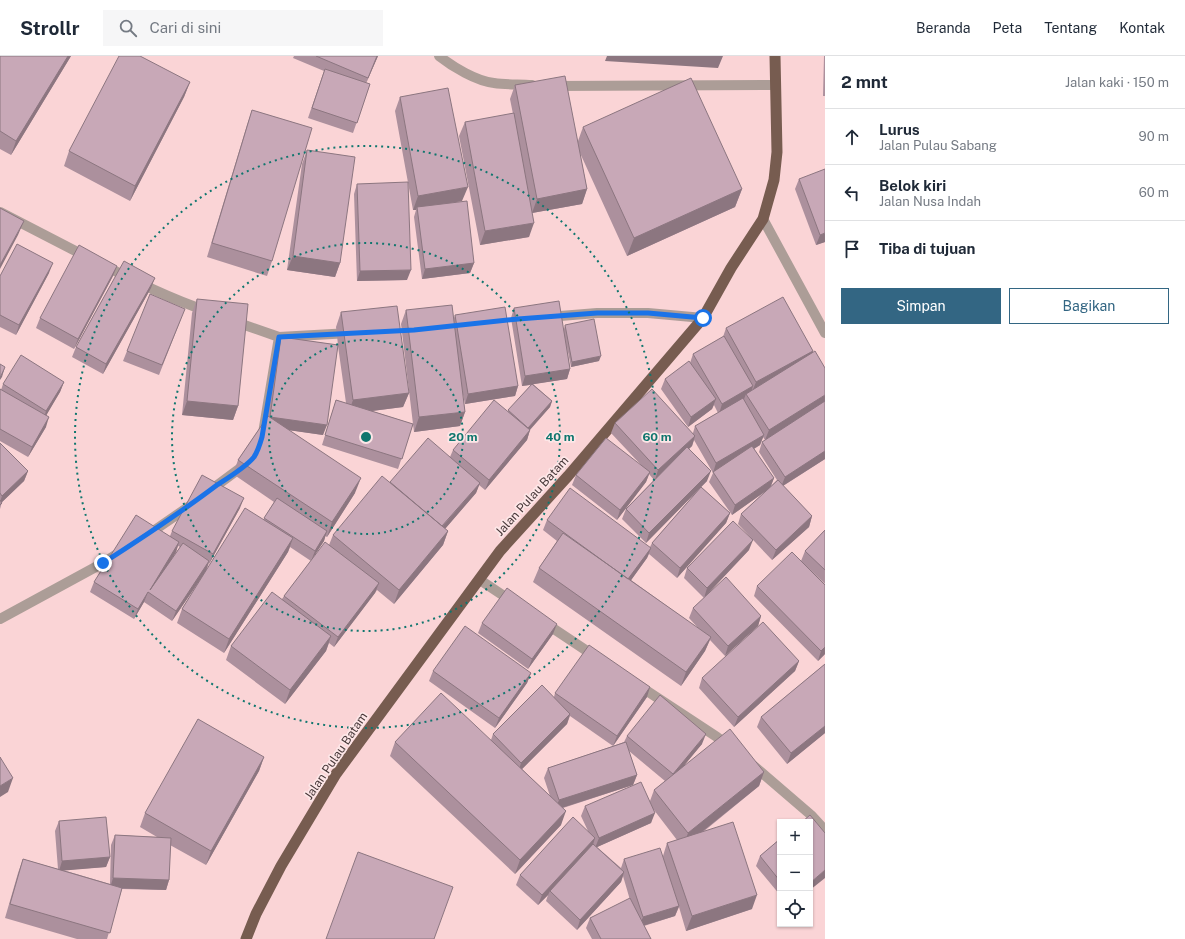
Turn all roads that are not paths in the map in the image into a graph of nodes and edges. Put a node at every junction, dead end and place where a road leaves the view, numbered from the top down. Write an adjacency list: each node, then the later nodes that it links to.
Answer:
1 (439, 56): 3 (street)
2 (776, 56): 3 (highway, Jalan Pulau Batam)
3 (775, 84): 5 (highway, Jalan Pulau Batam)
4 (0, 212): 10 (street)
5 (763, 219): 7 (highway, Jalan Pulau Batam); 9 (street)
6 (542, 317): 7 (street)
7 (703, 318): 15 (highway, Jalan Pulau Batam)
8 (357, 333): 10 (street)
9 (825, 333)
10 (279, 337): 11 (street)
11 (261, 442)
12 (249, 461): 13 (street)
13 (140, 540)
14 (128, 548): 17 (street)
15 (480, 580): 16 (street); 24 (highway, Jalan Pulau Batam)
16 (519, 606)
17 (0, 619)
18 (539, 619): 19 (street)
19 (605, 663)
20 (631, 680): 21 (street)
21 (737, 752)
22 (748, 761): 23 (street)
23 (825, 830)
24 (246, 939)

